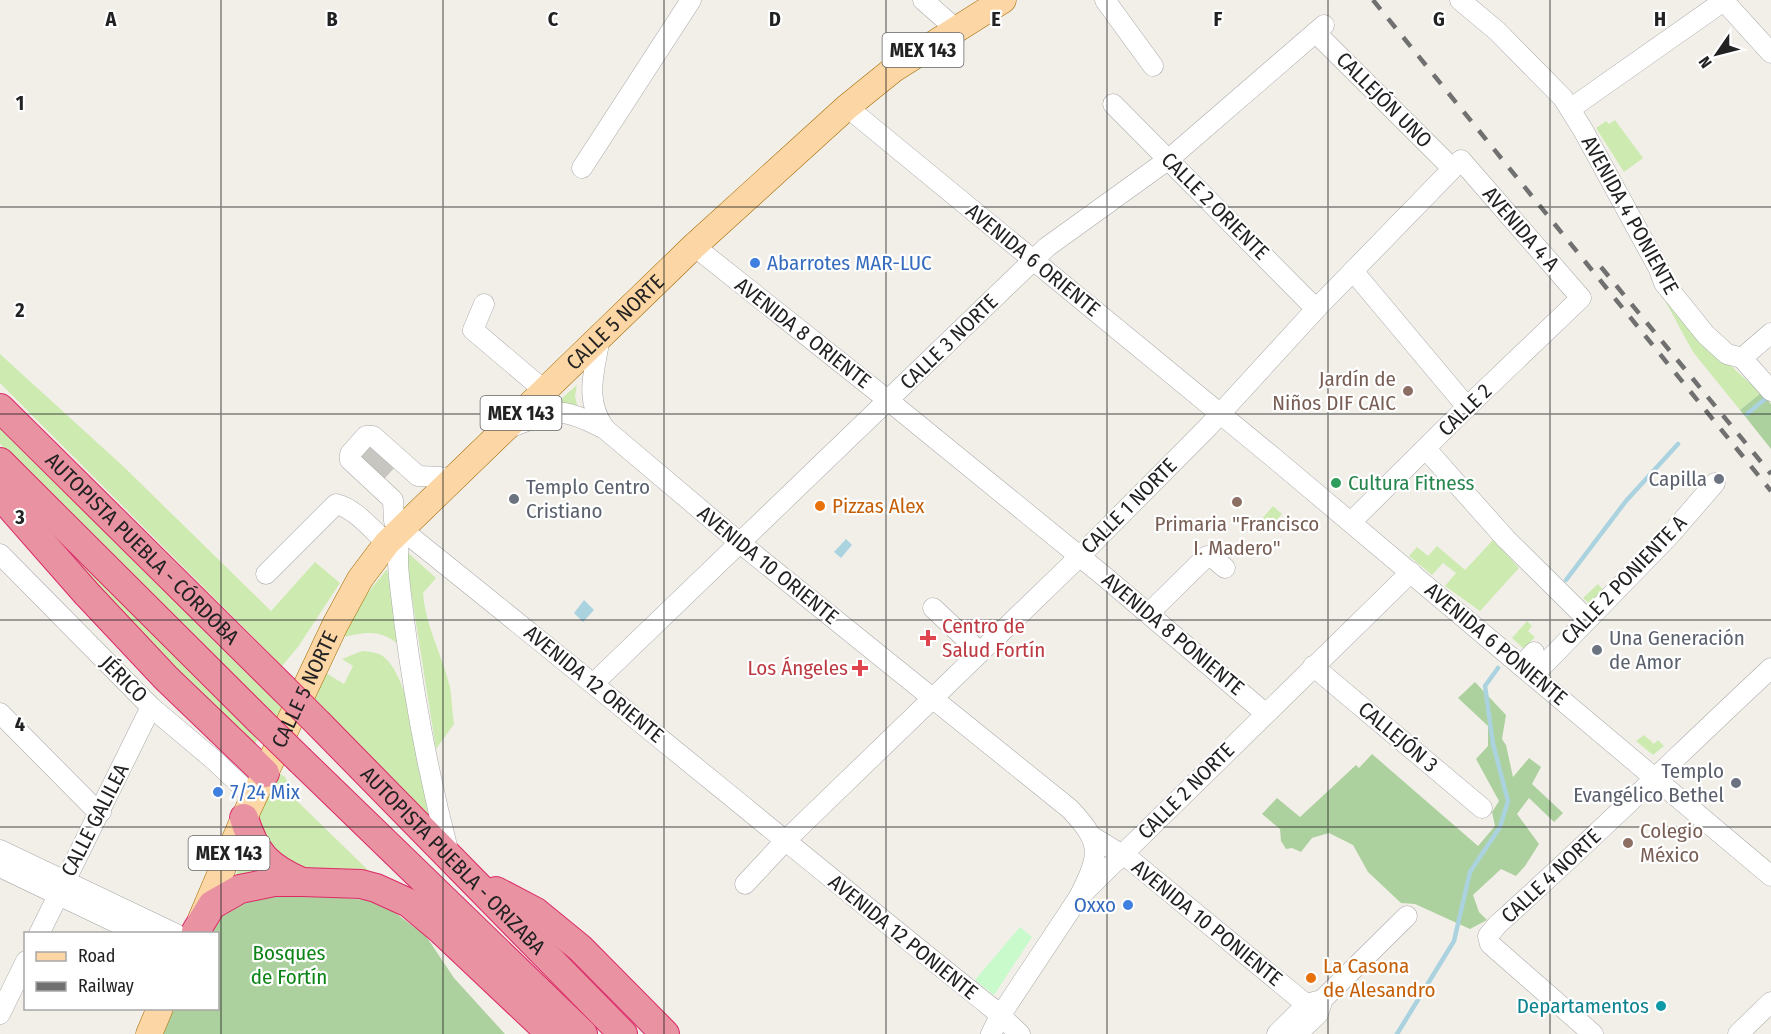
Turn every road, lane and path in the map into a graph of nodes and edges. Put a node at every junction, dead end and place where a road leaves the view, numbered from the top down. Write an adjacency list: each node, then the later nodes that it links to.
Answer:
1 (691, 0): 16 (street)
2 (923, 0): 7 (street)
3 (1003, 0): 7 (main road, CALLE 5 NORTE / MEX 143)
4 (1106, 0): 10 (street)
5 (1460, 0): 13 (street, AVENIDA 4 PONIENTE)
6 (1724, 0): 9 (street); 13 (street)
7 (956, 29): 12 (main road, CALLE 5 NORTE / MEX 143)
8 (1320, 29): 14 (street, CALLE 3 NORTE); 15 (street, CALLEJÓN UNO)
9 (1771, 53)
10 (1153, 66)
11 (1113, 104): 14 (street, CALLE 2 ORIENTE)
12 (848, 107): 17 (main road, CALLE 5 NORTE / MEX 143); 18 (street, AVENIDA 6 ORIENTE)
13 (1570, 109): 25 (street, AVENIDA 4 PONIENTE)
14 (1169, 159): 18 (street, CALLE 3 NORTE); 22 (street, CALLE 2 ORIENTE)
15 (1456, 164): 19 (street, CALLE 1 NORTE); 20 (street, AVENIDA 4 A)
16 (582, 168)
17 (694, 246): 24 (main road, CALLE 5 NORTE / MEX 143); 28 (street, AVENIDA 8 ORIENTE)
18 (1034, 260): 28 (street, CALLE 3 NORTE); 31 (street, AVENIDA 6 ORIENTE)
19 (1353, 271): 22 (street, CALLE 1 NORTE); 29 (street)
20 (1581, 298): 29 (street, CALLE 2)
21 (484, 304): 26 (street)
22 (1316, 309): 31 (street, CALLE 1 NORTE)
23 (1771, 333): 25 (street)
24 (600, 337): 26 (main road, CALLE 5 NORTE / MEX 143); 33 (street)
25 (1742, 358): 27 (street, AVENIDA 4 PONIENTE)
26 (544, 391): 32 (main road, CALLE 5 NORTE / MEX 143)
27 (1771, 391)
28 (889, 401): 41 (street, CALLE 3 NORTE); 43 (street, AVENIDA 8 ORIENTE)
29 (1467, 407): 34 (street, CALLE 2)
30 (0, 408): 55 (highway, AUTOPISTA PUEBLA - CÓRDOBA)
31 (1219, 413): 39 (street, AVENIDA 6 PONIENTE); 43 (street, CALLE 1 NORTE)
32 (505, 428): 33 (street); 36 (main road, CALLE 5 NORTE / MEX 143)
33 (605, 429): 41 (street, AVENIDA 10 ORIENTE)
34 (1425, 448): 39 (street, CALLE 2); 49 (street)
35 (0, 462): 60 (highway, AUTOPISTA PUEBLA - CÓRDOBA)
36 (449, 481): 40 (main road, CALLE 5 NORTE / MEX 143); 40 (street)
37 (1715, 483): 49 (street, CALLE 2 PONIENTE A)
38 (0, 495): 62 (highway)
39 (1351, 522): 45 (street, AVENIDA 6 PONIENTE)
40 (394, 536): 46 (street, AVENIDA 12 ORIENTE); 54 (street, AVENIDA 12 ORIENTE); 62 (main road, CALLE 5 NORTE / MEX 143); 69 (street)
41 (740, 543): 54 (street, CALLE 3 NORTE); 56 (street, AVENIDA 10 ORIENTE)
42 (0, 554): 57 (street, JÉRICO)
43 (1079, 557): 48 (street, AVENIDA 8 PONIENTE); 50 (street, CALLE 1 NORTE)
44 (1225, 568): 48 (street)
45 (1411, 572): 51 (street, AVENIDA 6 PONIENTE); 52 (street, CALLE 2 NORTE)
46 (267, 574)
47 (933, 608): 50 (street)
48 (1149, 613): 59 (street, AVENIDA 8 PONIENTE)
49 (1587, 619): 51 (street, CALLE 2 PONIENTE A)
50 (981, 652): 56 (street, CALLE 1 NORTE)
51 (1529, 664): 61 (street, AVENIDA 6 PONIENTE)
52 (1313, 666): 59 (street, CALLE 2 NORTE); 63 (street, CALLEJÓN 3)
53 (1771, 668): 61 (street, CALLE 4 NORTE)
54 (594, 683): 66 (street, AVENIDA 12 ORIENTE)
55 (283, 688): 69 (highway, AUTOPISTA PUEBLA - ORIZABA, bridge)
56 (932, 699): 65 (street, AVENIDA 10 PONIENTE); 66 (street, CALLE 1 NORTE)
57 (151, 707): 62 (street, JÉRICO); 64 (street, CALLE GALILEA)
58 (0, 713): 64 (street)
59 (1265, 713): 68 (street, CALLE 2 NORTE)
60 (259, 720): 91 (highway, AUTOPISTA PUEBLA - ORIZABA, bridge)
61 (1655, 778): 71 (street, AVENIDA 6 PONIENTE); 98 (street, CALLE 4 NORTE)
62 (254, 796): 73 (highway); 81 (main road, MEX 143)
63 (1482, 808)
64 (101, 812): 75 (street, CALLE GALILEA)
65 (1093, 837): 68 (street, AVENIDA 10 PONIENTE); 76 (street)
66 (785, 841): 74 (street, CALLE 1 NORTE); 88 (street, AVENIDA 12 PONIENTE)
67 (0, 850): 75 (street)
68 (1121, 855): 76 (street, CALLE 2 NORTE); 85 (street, AVENIDA 10 PONIENTE)
69 (450, 857): 72 (highway, AUTOPISTA PUEBLA - ORIZABA)
70 (0, 867): 75 (street)
71 (1771, 876)
72 (470, 877): 92 (highway, AUTOPISTA PUEBLA - ORIZABA); 93 (highway)
73 (302, 882): 82 (highway); 90 (highway)
74 (745, 884)
75 (61, 887): 78 (street, CALLE GALILEA); 79 (street); 80 (street)
76 (1079, 897): 88 (street, CALLE 2 NORTE)
77 (1407, 916): 85 (street)
78 (39, 932)
79 (138, 932)
80 (186, 932)
81 (189, 932)
82 (190, 932)
83 (24, 965): 87 (street)
84 (1771, 1002): 99 (street)
85 (1316, 1006): 96 (street); 97 (street)
86 (159, 1010): 89 (main road)
87 (0, 1014)
88 (1000, 1016): 94 (street, CALLE 2 NORTE); 95 (street, AVENIDA 12 PONIENTE)
89 (149, 1034)
90 (551, 1034)
91 (583, 1034)
92 (623, 1034)
93 (665, 1034)
94 (991, 1034)
95 (1020, 1034)
96 (1277, 1034)
97 (1297, 1034)
98 (1593, 1034)
99 (1738, 1034)

